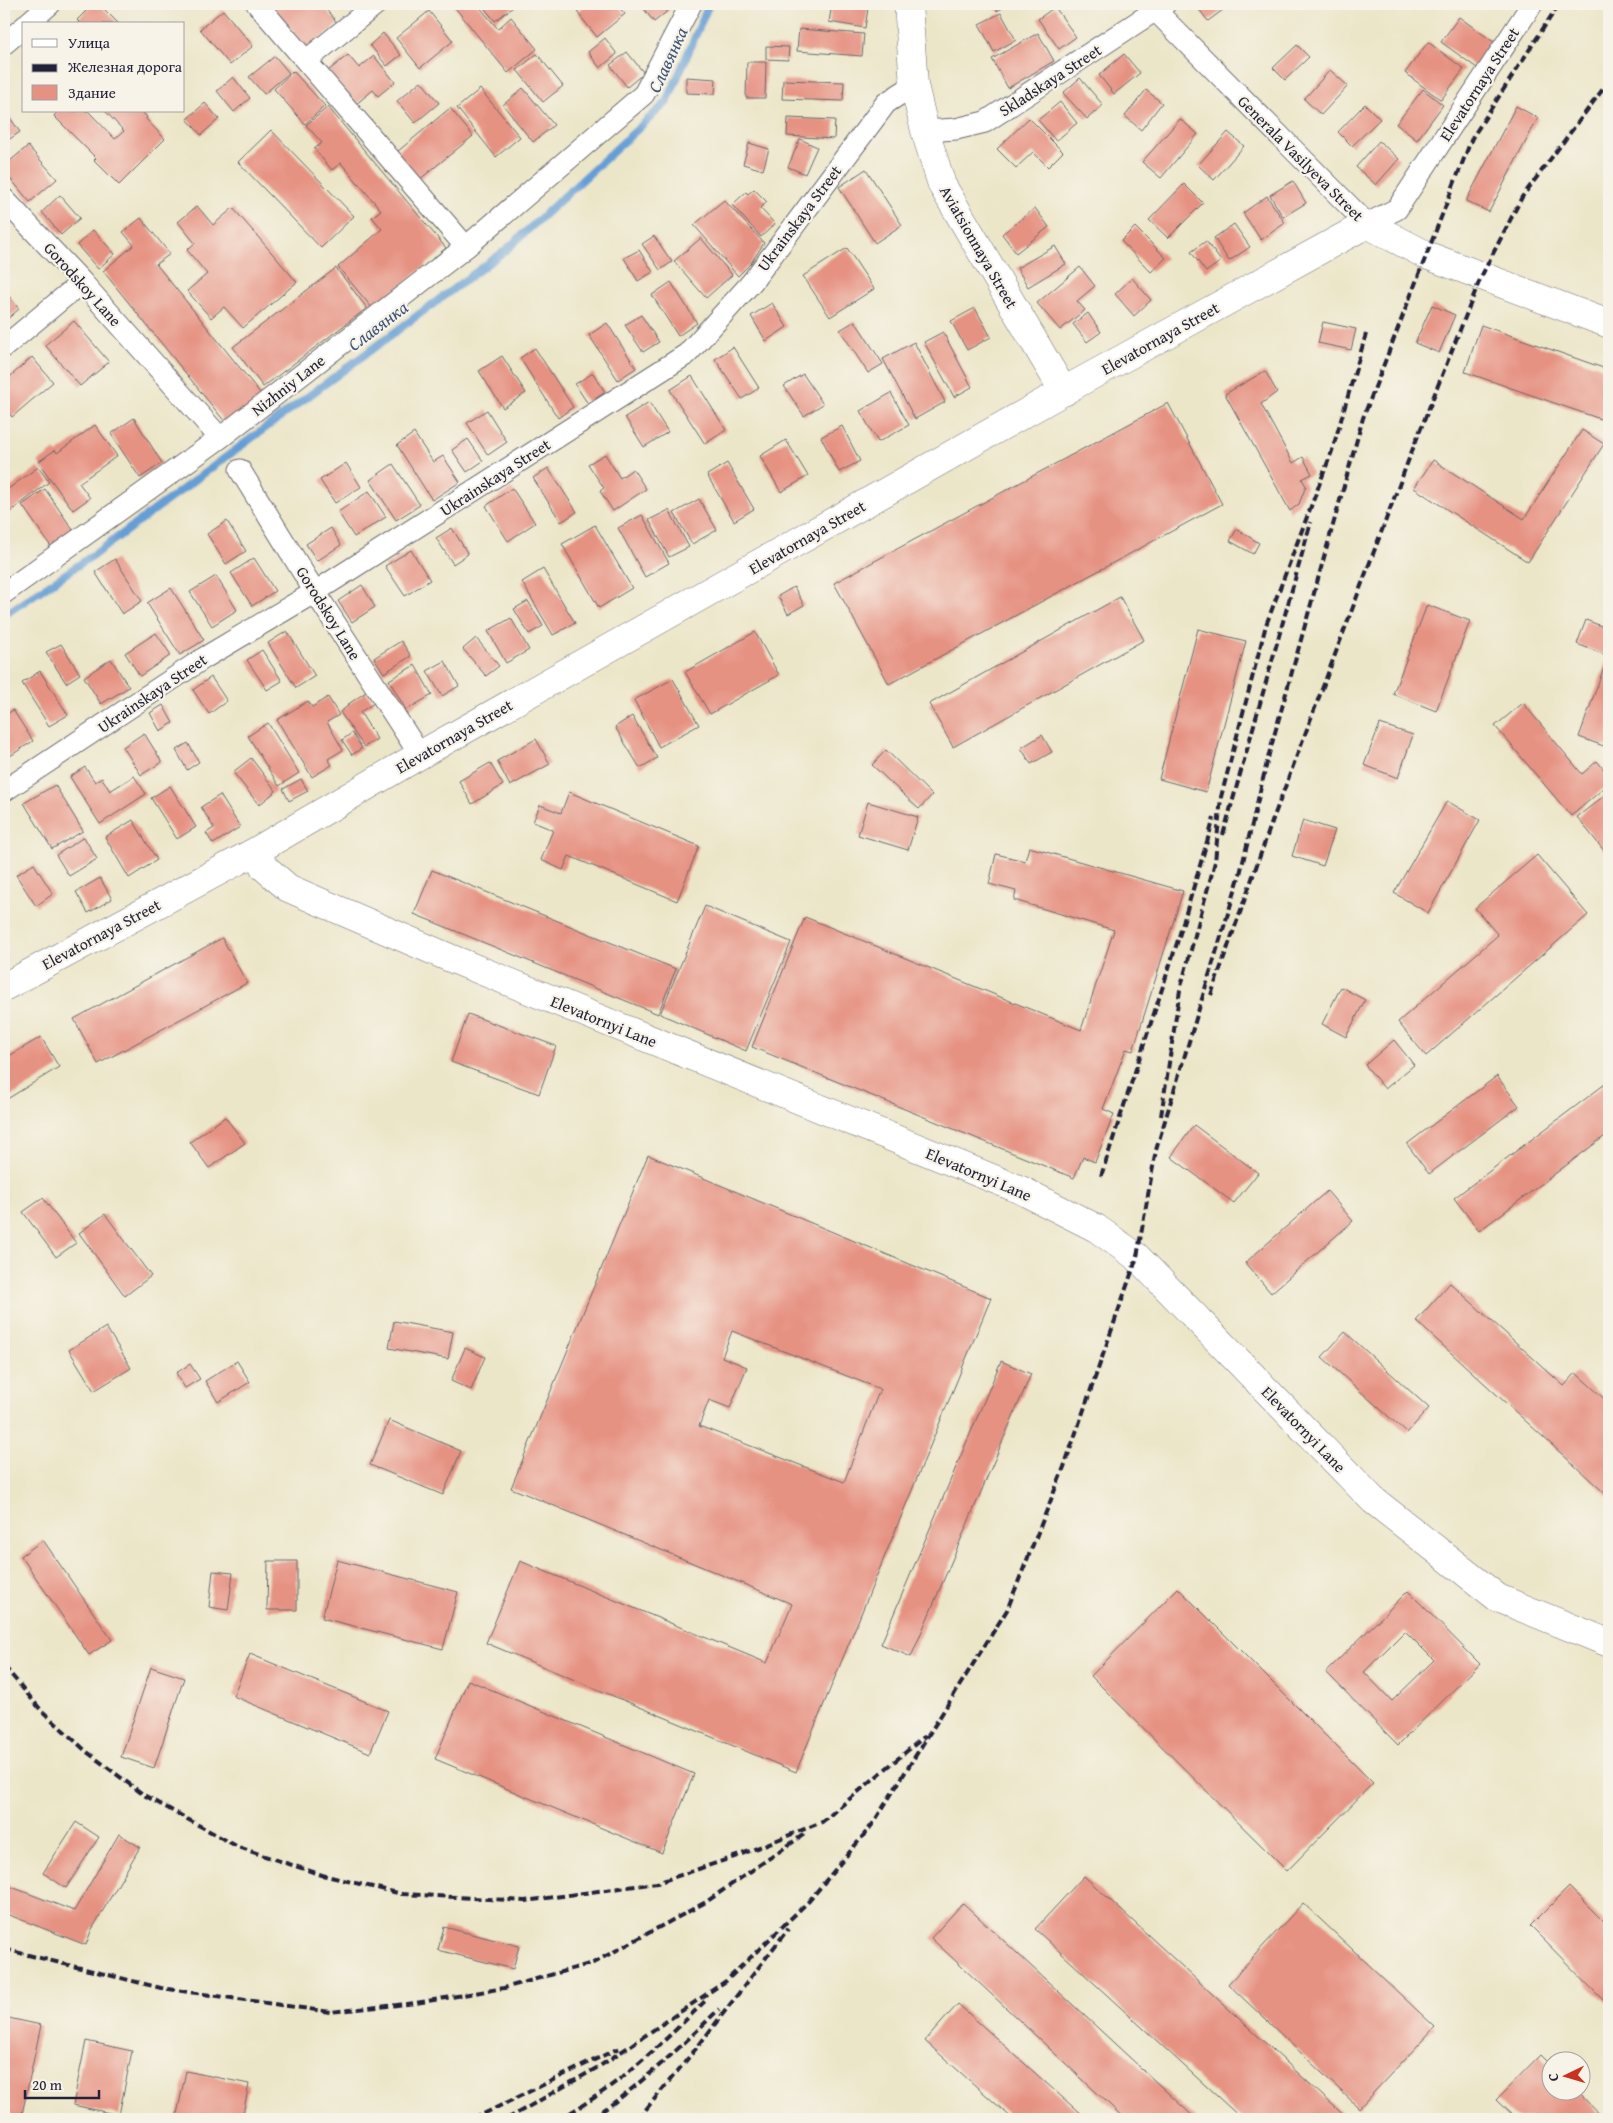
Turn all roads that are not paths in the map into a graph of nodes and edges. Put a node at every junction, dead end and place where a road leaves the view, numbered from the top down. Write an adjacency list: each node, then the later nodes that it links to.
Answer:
1 (50, 4): 8 (street)
2 (257, 4): 11 (street)
3 (376, 4): 11 (street)
4 (691, 4): 16 (street, Nizhniy Lane)
5 (908, 4): 12 (main road, Aviatsionnaya Street)
6 (1532, 4): 15 (street, Elevatornaya Street)
7 (1160, 8): 13 (street, Skladskaya Street); 15 (street, Generala Vasilyeva Street)
8 (29, 22)
9 (22, 29): 10 (street)
10 (4, 44)
11 (307, 60): 16 (street)
12 (914, 86): 13 (main road, Aviatsionnaya Street); 23 (street, Ukrainskaya Street)
13 (925, 131): 20 (main road, Aviatsionnaya Street)
14 (4, 198): 17 (street, Gorodskoy Lane)
15 (1367, 224): 18 (main road, Generala Vasilyeva Street); 20 (main road, Elevatornaya Street)
16 (466, 247): 21 (street, Nizhniy Lane)
17 (82, 282): 19 (street); 21 (street, Gorodskoy Lane)
18 (1609, 324)
19 (4, 347)
20 (1064, 392): 25 (main road, Elevatornaya Street)
21 (220, 438): 24 (street, Nizhniy Lane)
22 (240, 470): 23 (street, Gorodskoy Lane)
23 (315, 592): 25 (street, Gorodskoy Lane); 26 (street, Ukrainskaya Street)
24 (4, 593)
25 (420, 755): 27 (main road, Elevatornaya Street)
26 (4, 791)
27 (256, 851): 28 (main road, Elevatornaya Street); 29 (main road, Elevatornyi Lane)
28 (4, 987)
29 (1609, 1643)

